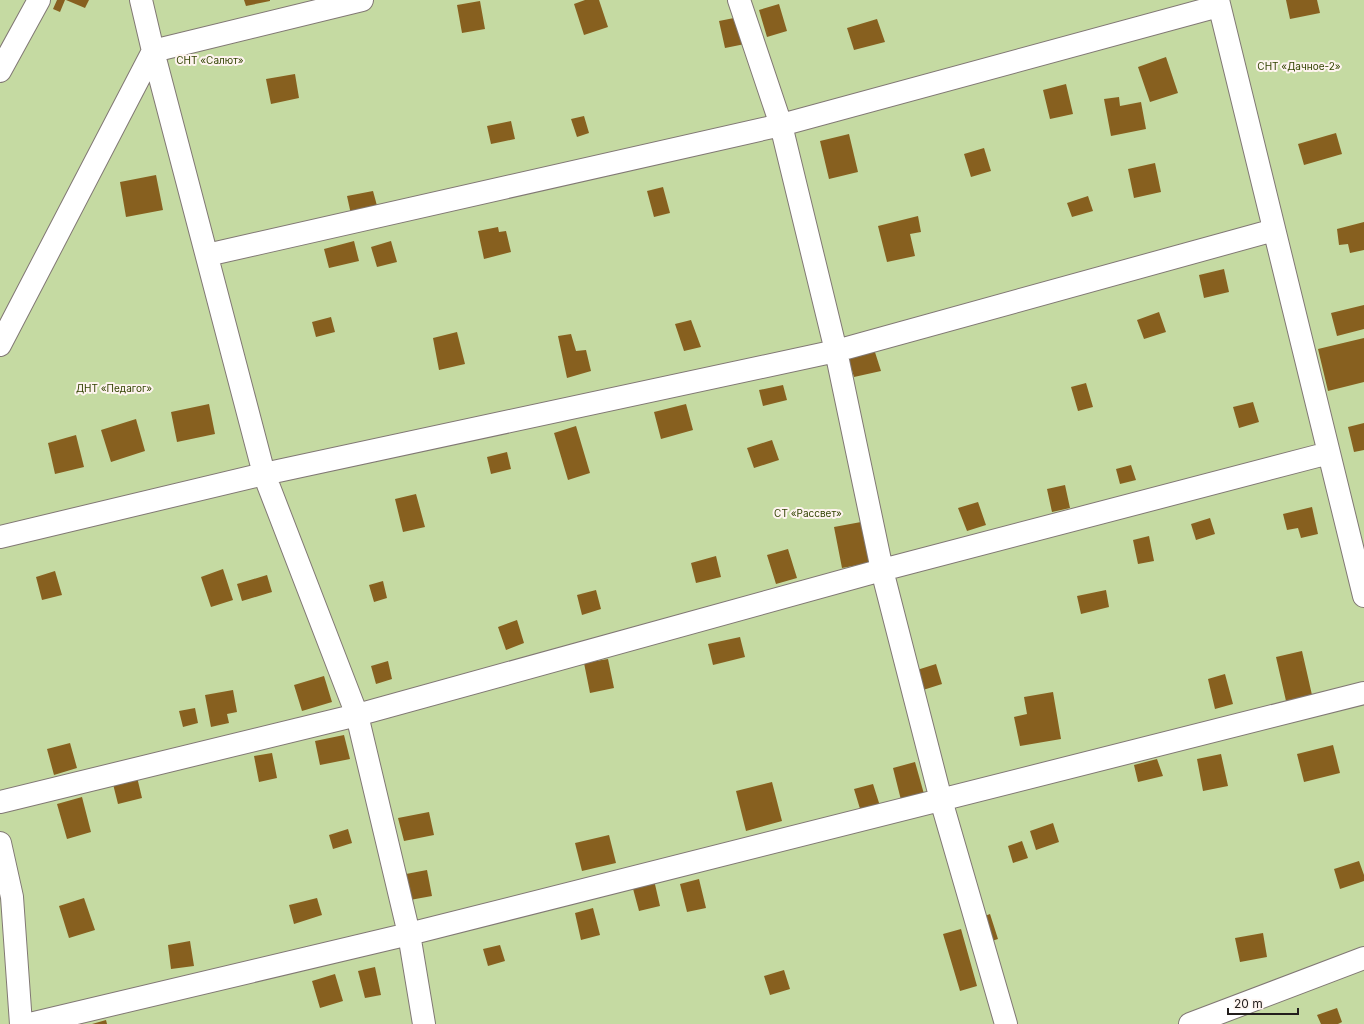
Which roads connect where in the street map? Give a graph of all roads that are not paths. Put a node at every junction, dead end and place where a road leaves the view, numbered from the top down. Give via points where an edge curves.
1 (39, 0) edge
2 (141, 0) edge
3 (362, 0) edge
4 (738, 0) edge
5 (1218, 3) edge
6 (153, 51) junction
7 (0, 71) edge
8 (780, 125) junction
9 (1274, 230) junction
10 (207, 256) junction
11 (8, 311) edge
12 (0, 345) edge
13 (836, 352) junction
14 (1329, 453) junction
15 (264, 474) junction
16 (0, 537) edge
17 (882, 570) junction
18 (1364, 596) edge
19 (1364, 693) edge
20 (357, 715) junction
21 (941, 800) junction
22 (0, 802) edge
23 (0, 843) edge
24 (6, 905) edge
25 (409, 934) junction
26 (1364, 958) edge
27 (21, 1024) edge
28 (30, 1024) edge
29 (424, 1024) edge
30 (1006, 1024) edge
31 (1190, 1024) edge

1 - 7 lane
2 - 6 lane
3 - 6 lane
4 - 8 lane
5 - 8 lane
5 - 9 lane
6 - 10 lane
6 - 11 lane
8 - 10 lane
8 - 13 lane
9 - 13 lane
9 - 14 lane
10 - 15 lane
11 - 12 lane
13 - 15 lane
13 - 17 lane
14 - 17 lane
14 - 18 lane
15 - 16 lane
15 - 20 lane
17 - 20 lane
17 - 21 lane
19 - 21 lane
20 - 22 lane
20 - 25 lane
21 - 25 lane
21 - 30 lane
23 - 24 lane
24 - 27 lane
25 - 28 lane
25 - 29 lane
26 - 31 lane

